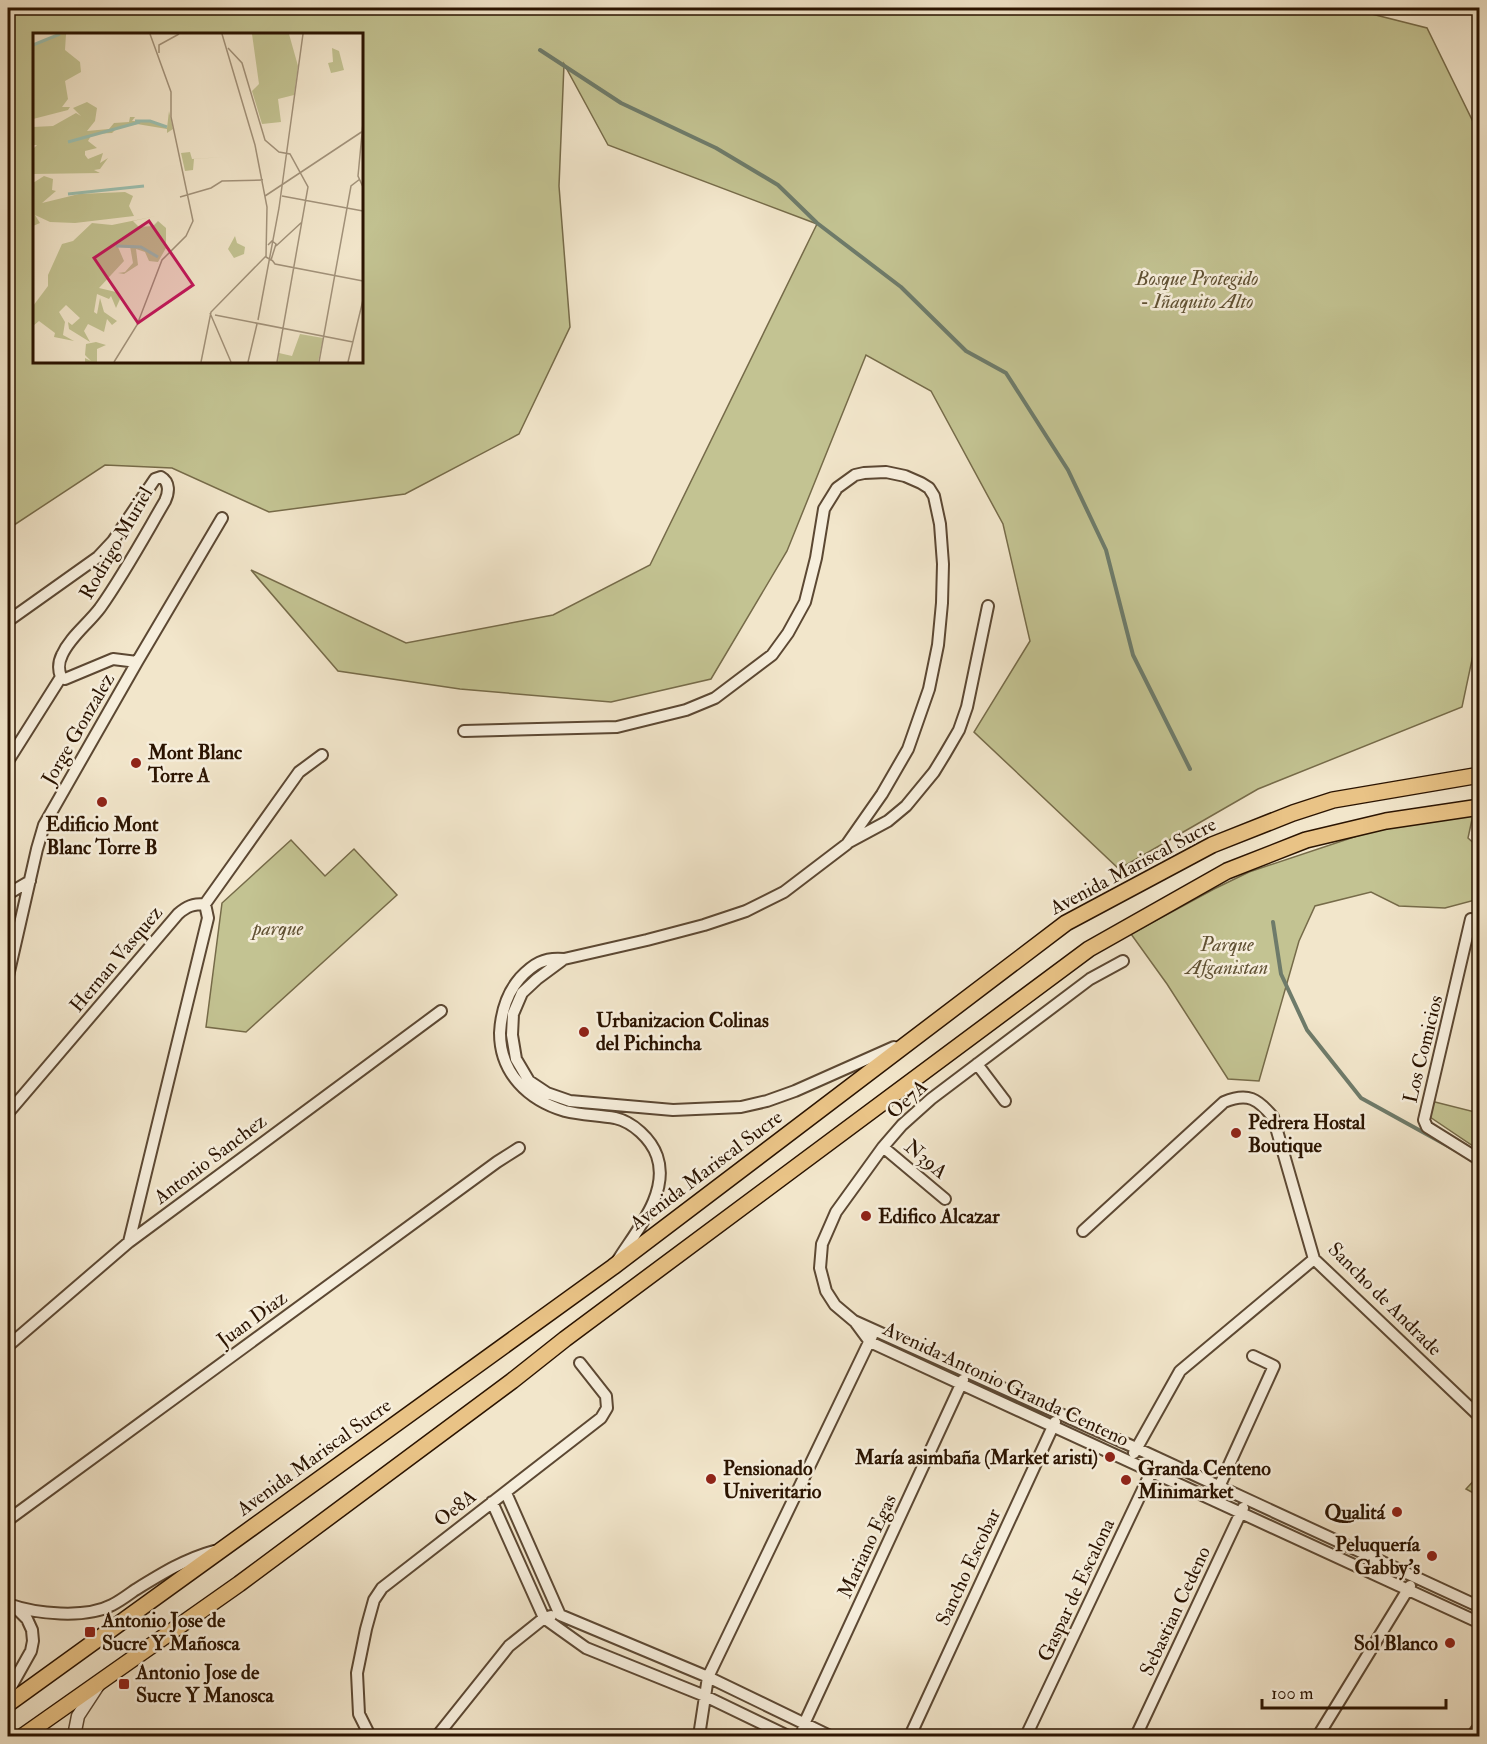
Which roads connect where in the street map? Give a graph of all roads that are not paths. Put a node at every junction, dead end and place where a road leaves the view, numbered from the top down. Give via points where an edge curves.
1 (222, 518) dead end
2 (988, 606) dead end
3 (8, 621) edge
4 (137, 662) junction
5 (61, 677) junction
6 (464, 731) dead end
7 (322, 755) dead end
8 (8, 761) edge
9 (1479, 775) edge
10 (1479, 807) edge
11 (846, 844) junction
12 (30, 881) junction
13 (8, 894) edge
14 (205, 904) junction
15 (1471, 919) dead end
16 (564, 958) junction
17 (1123, 961) dead end
18 (8, 976) edge
19 (441, 1011) dead end
20 (914, 1039) junction
21 (977, 1065) junction
22 (1005, 1101) dead end
23 (8, 1113) edge
24 (883, 1147) junction
25 (519, 1148) dead end
26 (1479, 1160) edge
27 (945, 1198) dead end
28 (1083, 1231) dead end
29 (129, 1242) junction
30 (1314, 1259) junction
31 (613, 1268) junction
32 (854, 1321) junction
33 (875, 1331) junction
34 (870, 1342) junction
35 (8, 1346) edge
36 (1253, 1356) dead end
37 (580, 1363) dead end
38 (967, 1372) junction
39 (962, 1384) junction
40 (1058, 1413) junction
41 (1479, 1417) edge
42 (1053, 1426) junction
43 (1136, 1448) junction
44 (1158, 1458) junction
45 (1130, 1462) junction
46 (1151, 1472) junction
47 (1220, 1487) junction
48 (506, 1493) junction
49 (1247, 1500) junction
50 (492, 1502) junction
51 (1241, 1513) junction
52 (8, 1520) edge
53 (223, 1549) junction
54 (1415, 1578) junction
55 (1407, 1590) junction
56 (11, 1605) edge
57 (1479, 1607) edge
58 (560, 1615) junction
59 (544, 1618) junction
60 (1479, 1623) edge
61 (708, 1677) junction
62 (101, 1681) junction
63 (8, 1692) edge
64 (705, 1696) junction
65 (8, 1704) edge
66 (804, 1724) junction
67 (1479, 1725) edge
68 (23, 1737) edge
69 (74, 1737) edge
70 (370, 1737) edge
71 (437, 1737) edge
72 (699, 1737) edge
73 (788, 1737) edge
74 (802, 1737) edge
75 (830, 1737) edge
76 (910, 1737) edge
77 (1026, 1737) edge
78 (1136, 1737) edge
79 (1318, 1737) edge
80 (1472, 1737) edge

1 - 4 street, Jorge Gonzalez
2 - 11 street via 967,707 945,754 906,806 888,821
3 - 5 street, Rodrigo Muriel via 98,557 155,479 165,479 169,492 165,501 116,585 62,653 58,670
4 - 5 street via 113,659 71,678
4 - 12 street, Jorge Gonzalez via 49,815
5 - 8 street
6 - 11 street via 617,727 686,710 715,698 772,655 788,633 805,602 824,509 837,488 864,473 905,476 929,488 940,524 943,573 938,645 930,689 908,749
7 - 14 street via 299,772
9 - 20 main road, Avenida Mariscal Sucre via 1333,800 1212,845 1066,923
10 - 62 main road via 1386,821 1306,840 1227,871 1089,949 239,1584
11 - 16 street via 784,892 746,911 693,928
12 - 13 street
12 - 18 street, Jorge Gonzalez
14 - 23 street, Hernan Vasquez via 194,904 178,914
14 - 29 street via 208,918
15 - 26 street, Los Comicios via 1424,1120 1427,1127
16 - 20 street via 522,993 513,1014 512,1035 516,1059 529,1081 547,1094 570,1101 673,1110 741,1107 795,1091
16 - 31 street via 551,958 530,968 515,984 504,1006 500,1043 507,1069 521,1087 543,1102 566,1111 617,1119 650,1140 660,1172 657,1191
17 - 21 street, Oe7A via 1089,979
19 - 29 street, Antonio Sanchez
20 - 31 main road, Avenida Mariscal Sucre
21 - 22 street
21 - 24 street, Oe7A via 931,1099
24 - 27 street, N39A
24 - 32 street, Oe7A via 836,1212 822,1244 820,1268 826,1291
25 - 52 street, Juan Diaz
28 - 30 street, Sancho de Andrade via 1224,1102 1247,1097 1273,1117
29 - 35 street, Antonio Sanchez
30 - 41 street, Sancho de Andrade
30 - 43 street via 1180,1371
31 - 53 main road, Avenida Mariscal Sucre
32 - 33 street, Avenida Antonio Granda Centeno
32 - 34 street, Avenida Antonio Granda Centeno
33 - 34 street
33 - 38 street, Avenida Antonio Granda Centeno
34 - 39 street, Avenida Antonio Granda Centeno
34 - 61 street
36 - 47 street via 1274,1366
37 - 48 street, Oe8A via 606,1396 607,1408 601,1418
38 - 39 street, Mariano Egas
38 - 40 street, Avenida Antonio Granda Centeno
39 - 42 street, Avenida Antonio Granda Centeno
39 - 66 street, Mariano Egas
40 - 42 street, Sancho Escobar
40 - 43 street, Avenida Antonio Granda Centeno
42 - 45 street, Avenida Antonio Granda Centeno
42 - 76 street, Sancho Escobar
43 - 44 street, Avenida Antonio Granda Centeno
43 - 45 street
44 - 46 street, Gaspar de Escalona
44 - 47 street, Avenida Antonio Granda Centeno
45 - 46 street, Avenida Antonio Granda Centeno
46 - 51 street, Avenida Antonio Granda Centeno
46 - 77 street, Gaspar de Escalona
47 - 49 street, Avenida Antonio Granda Centeno
48 - 50 street, Oe8A
48 - 58 street
49 - 51 street, Sebastian Cedeno
49 - 54 street, Avenida Antonio Granda Centeno
50 - 59 street
50 - 70 street, Oe8A via 382,1588 374,1600 357,1673 359,1714
51 - 55 street, Avenida Antonio Granda Centeno
51 - 78 street, Sebastian Cedeno
53 - 56 street via 194,1557 111,1606 90,1612 64,1614
53 - 65 main road, Avenida Mariscal Sucre
54 - 55 street
54 - 57 street, Avenida Antonio Granda Centeno
55 - 60 street, Avenida Antonio Granda Centeno
55 - 79 street
56 - 63 street via 27,1619 33,1641
58 - 59 street
58 - 61 street
59 - 64 street via 586,1648
59 - 71 street via 509,1646
61 - 64 street
61 - 66 street
62 - 68 main road
62 - 69 street via 78,1716
64 - 72 street
64 - 73 street
66 - 74 street, Mariano Egas
66 - 75 street
67 - 80 street

